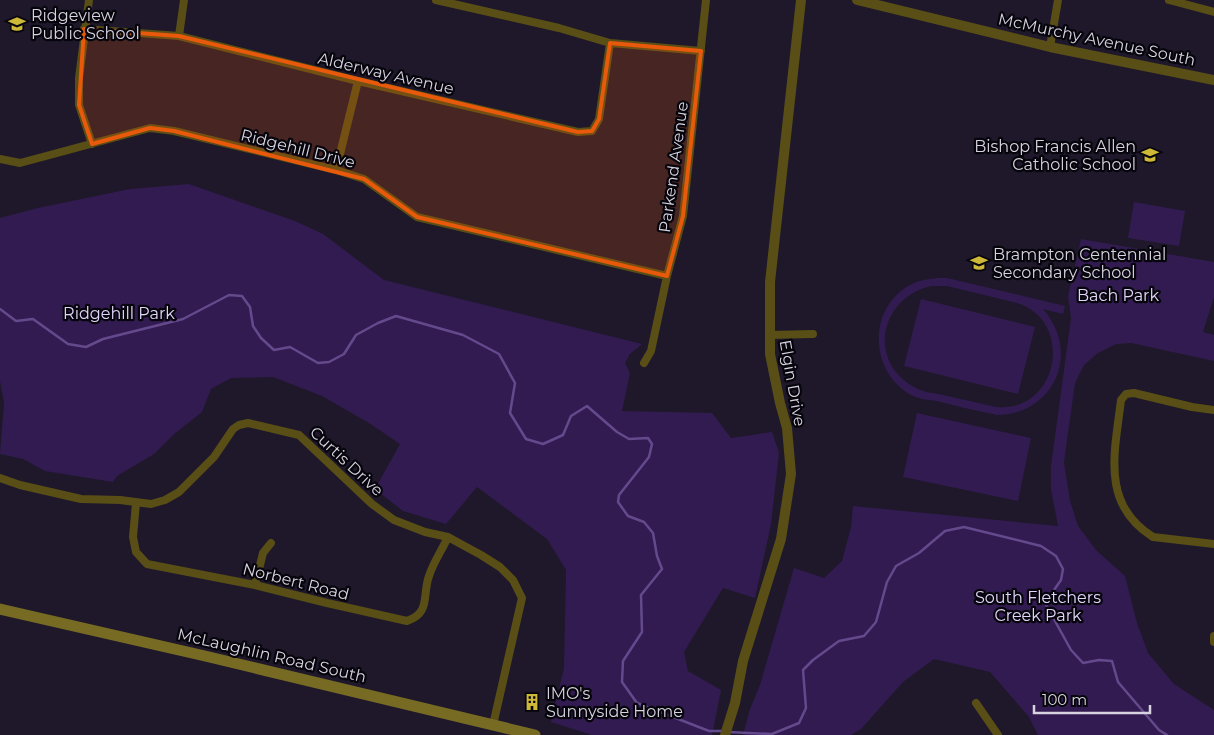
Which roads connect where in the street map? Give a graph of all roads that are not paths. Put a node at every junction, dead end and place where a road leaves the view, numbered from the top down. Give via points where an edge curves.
1 (89, 0) edge
2 (184, 0) edge
3 (436, 0) edge
4 (706, 0) edge
5 (801, 0) edge
6 (857, 0) edge
7 (1058, 0) edge
8 (1168, 0) edge
9 (1214, 12) edge
10 (84, 30) junction
11 (179, 36) junction
12 (610, 43) junction
13 (1050, 47) junction
14 (701, 51) junction
15 (1214, 80) edge
16 (358, 81) junction
17 (92, 144) junction
18 (0, 159) edge
19 (336, 170) junction
20 (667, 276) junction
21 (813, 334) dead end
22 (769, 335) junction
23 (644, 363) dead end
24 (1214, 410) edge
25 (0, 478) edge
26 (136, 503) junction
27 (448, 537) junction
28 (271, 543) dead end
29 (1214, 544) edge
30 (255, 584) junction
31 (0, 609) edge
32 (1214, 636) edge
33 (1214, 642) edge
34 (976, 703) dead end
35 (493, 725) junction
36 (536, 735) edge
37 (725, 735) edge
38 (998, 735) edge
39 (1004, 735) edge

1 - 10 street
2 - 11 street
3 - 12 street
4 - 14 street, Parkend Avenue
5 - 22 street, Elgin Drive via 770,282
6 - 13 street, McMurchy Avenue South
7 - 13 street
8 - 9 street
10 - 11 street, Alderway Avenue
10 - 17 street via 79,105
11 - 16 street, Alderway Avenue
12 - 14 street
12 - 16 street, Alderway Avenue via 599,119 592,130 578,132
13 - 15 street, McMurchy Avenue South
14 - 20 street, Parkend Avenue via 683,216
16 - 19 street
17 - 18 street, Ridgehill Drive via 20,163
17 - 19 street, Ridgehill Drive via 150,128
19 - 20 street, Ridgehill Drive via 364,179 417,217
20 - 23 street, Parkend Avenue via 651,351
21 - 22 street
22 - 37 street, Elgin Drive via 770,354 787,428 791,474 781,539 743,661
24 - 29 street via 1126,394 1121,400 1113,470 1123,505 1144,532 1152,537
25 - 26 street, Curtis Drive via 81,499
26 - 27 street, Curtis Drive via 151,504 179,492 214,457 233,429 248,423 300,435 372,504 394,520
26 - 30 street, Norbert Road via 133,537 136,552 147,564
27 - 30 street, Norbert Road via 428,576 424,609 416,618 407,621
27 - 35 street, Curtis Drive via 500,567 513,580 522,598
28 - 30 street via 263,553
31 - 35 main road, McLaughlin Road South
32 - 33 street
34 - 38 street
35 - 36 main road, McLaughlin Road South
38 - 39 street

